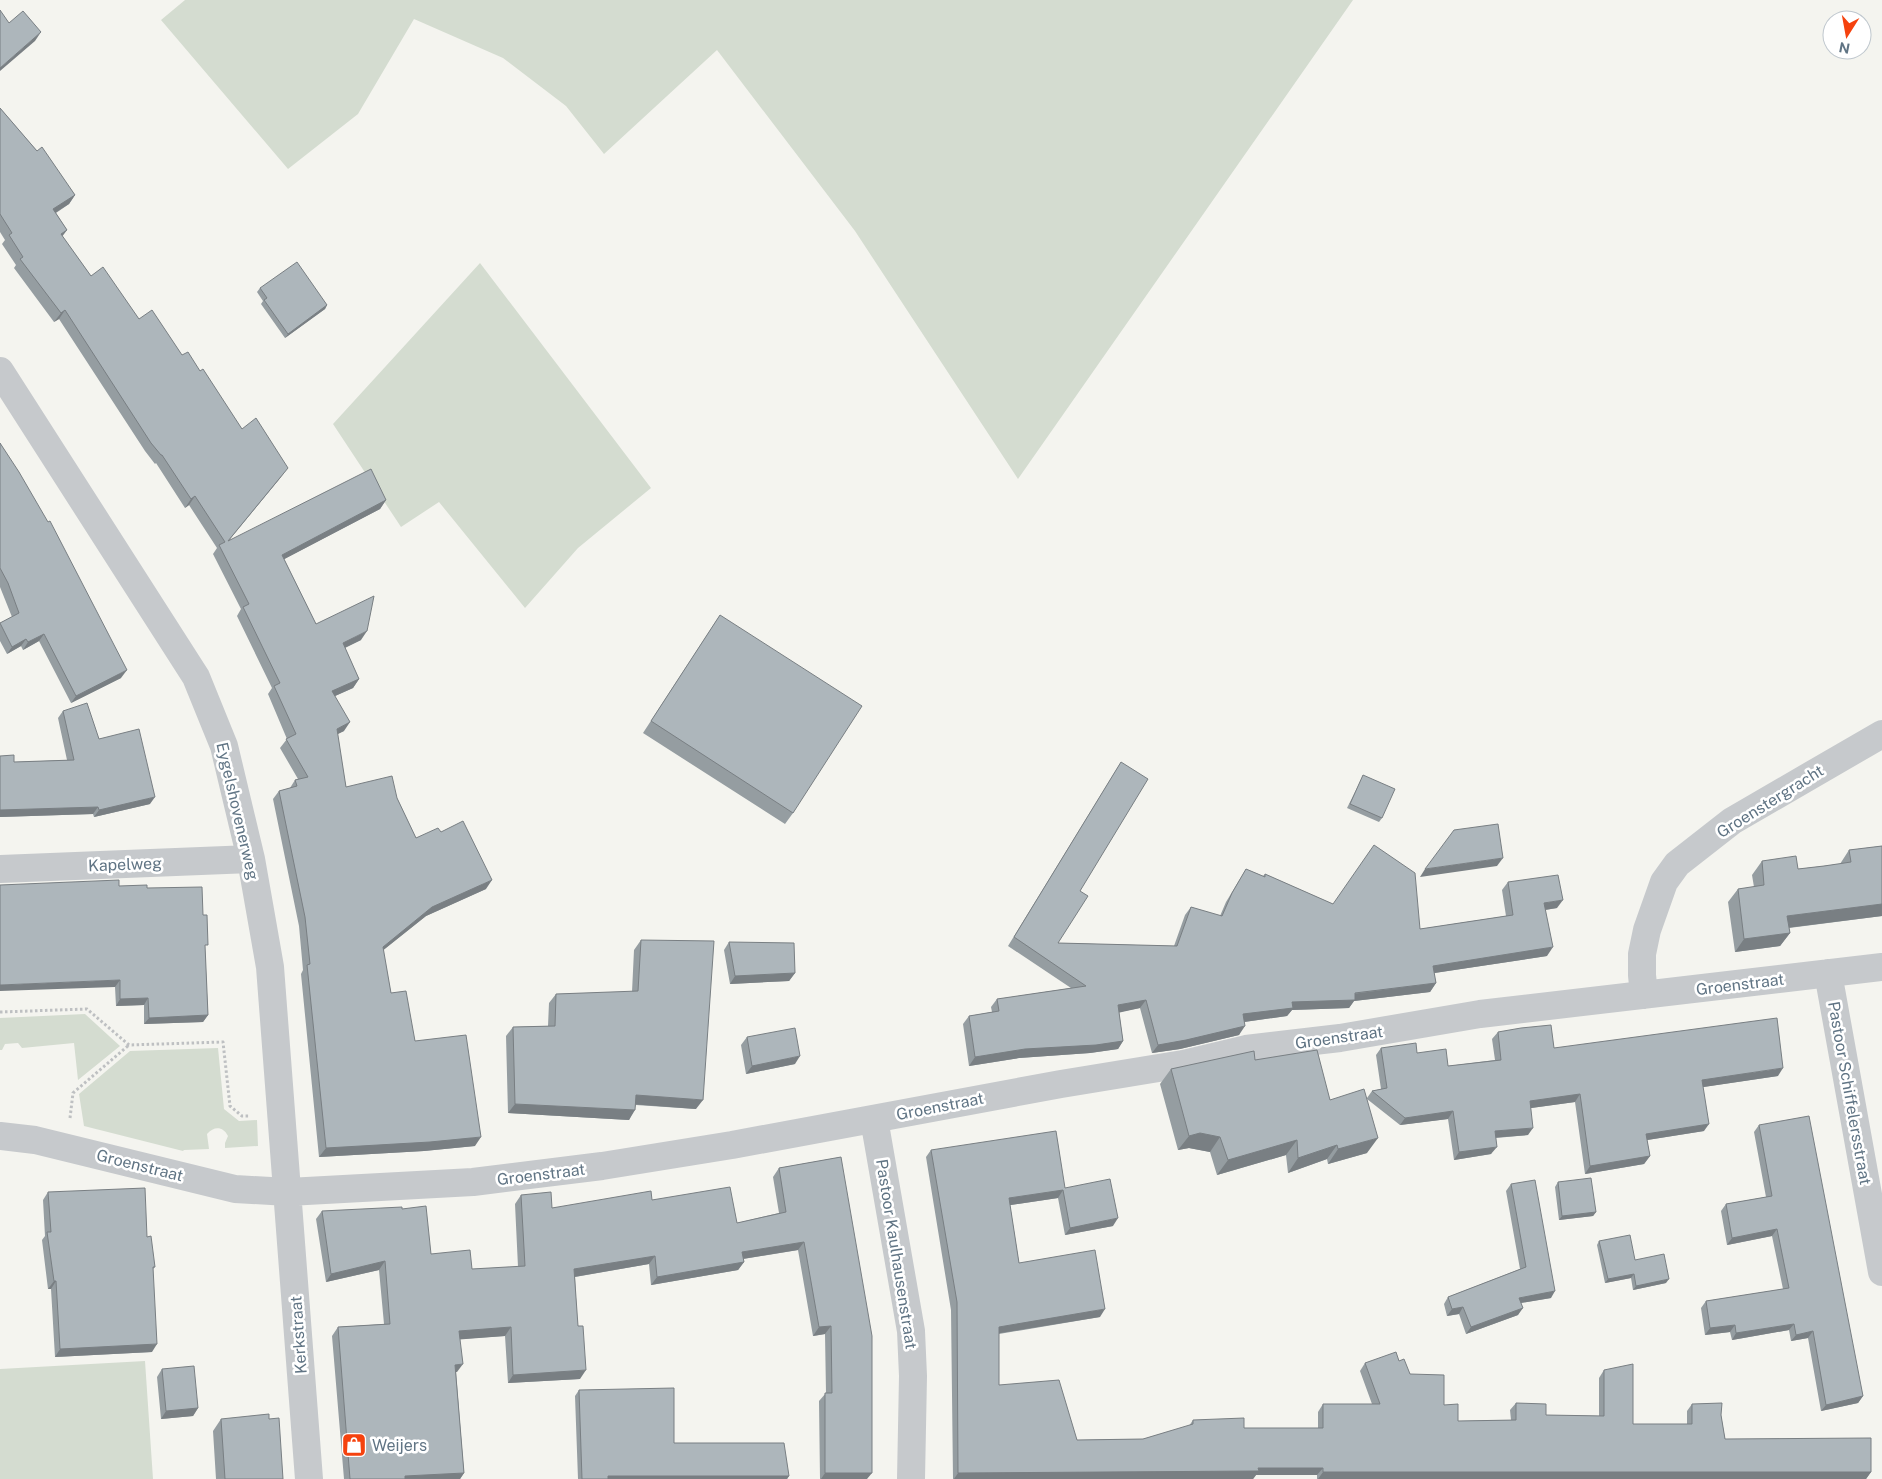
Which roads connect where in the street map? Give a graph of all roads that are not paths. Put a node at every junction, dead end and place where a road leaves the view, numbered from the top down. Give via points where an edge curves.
1 (0, 371) edge
2 (1882, 734) edge
3 (251, 859) junction
4 (0, 869) edge
5 (1882, 967) edge
6 (1828, 973) junction
7 (1644, 995) junction
8 (874, 1119) junction
9 (0, 1136) edge
10 (288, 1192) junction
11 (1882, 1272) edge
12 (309, 1479) edge
13 (911, 1479) edge

1 - 3 street, Eygelshovenerweg via 196,677 224,746
2 - 7 street, Groenstergracht via 1732,821 1677,864 1664,882 1647,930 1642,954
3 - 4 street, Kapelweg
3 - 10 street, Eygelshovenerweg via 270,967
5 - 6 street, Groenstraat
6 - 7 street, Groenstraat
6 - 11 street, Pastoor Schiffelersstraat
7 - 8 street, Groenstraat via 1480,1014 1340,1038 1246,1049 1183,1064
8 - 10 street, Groenstraat via 602,1166 492,1180
8 - 13 street, Pastoor Kaulhausenstraat via 911,1331
9 - 10 street, Groenstraat via 35,1140 235,1189
10 - 12 street, Kerkstraat

